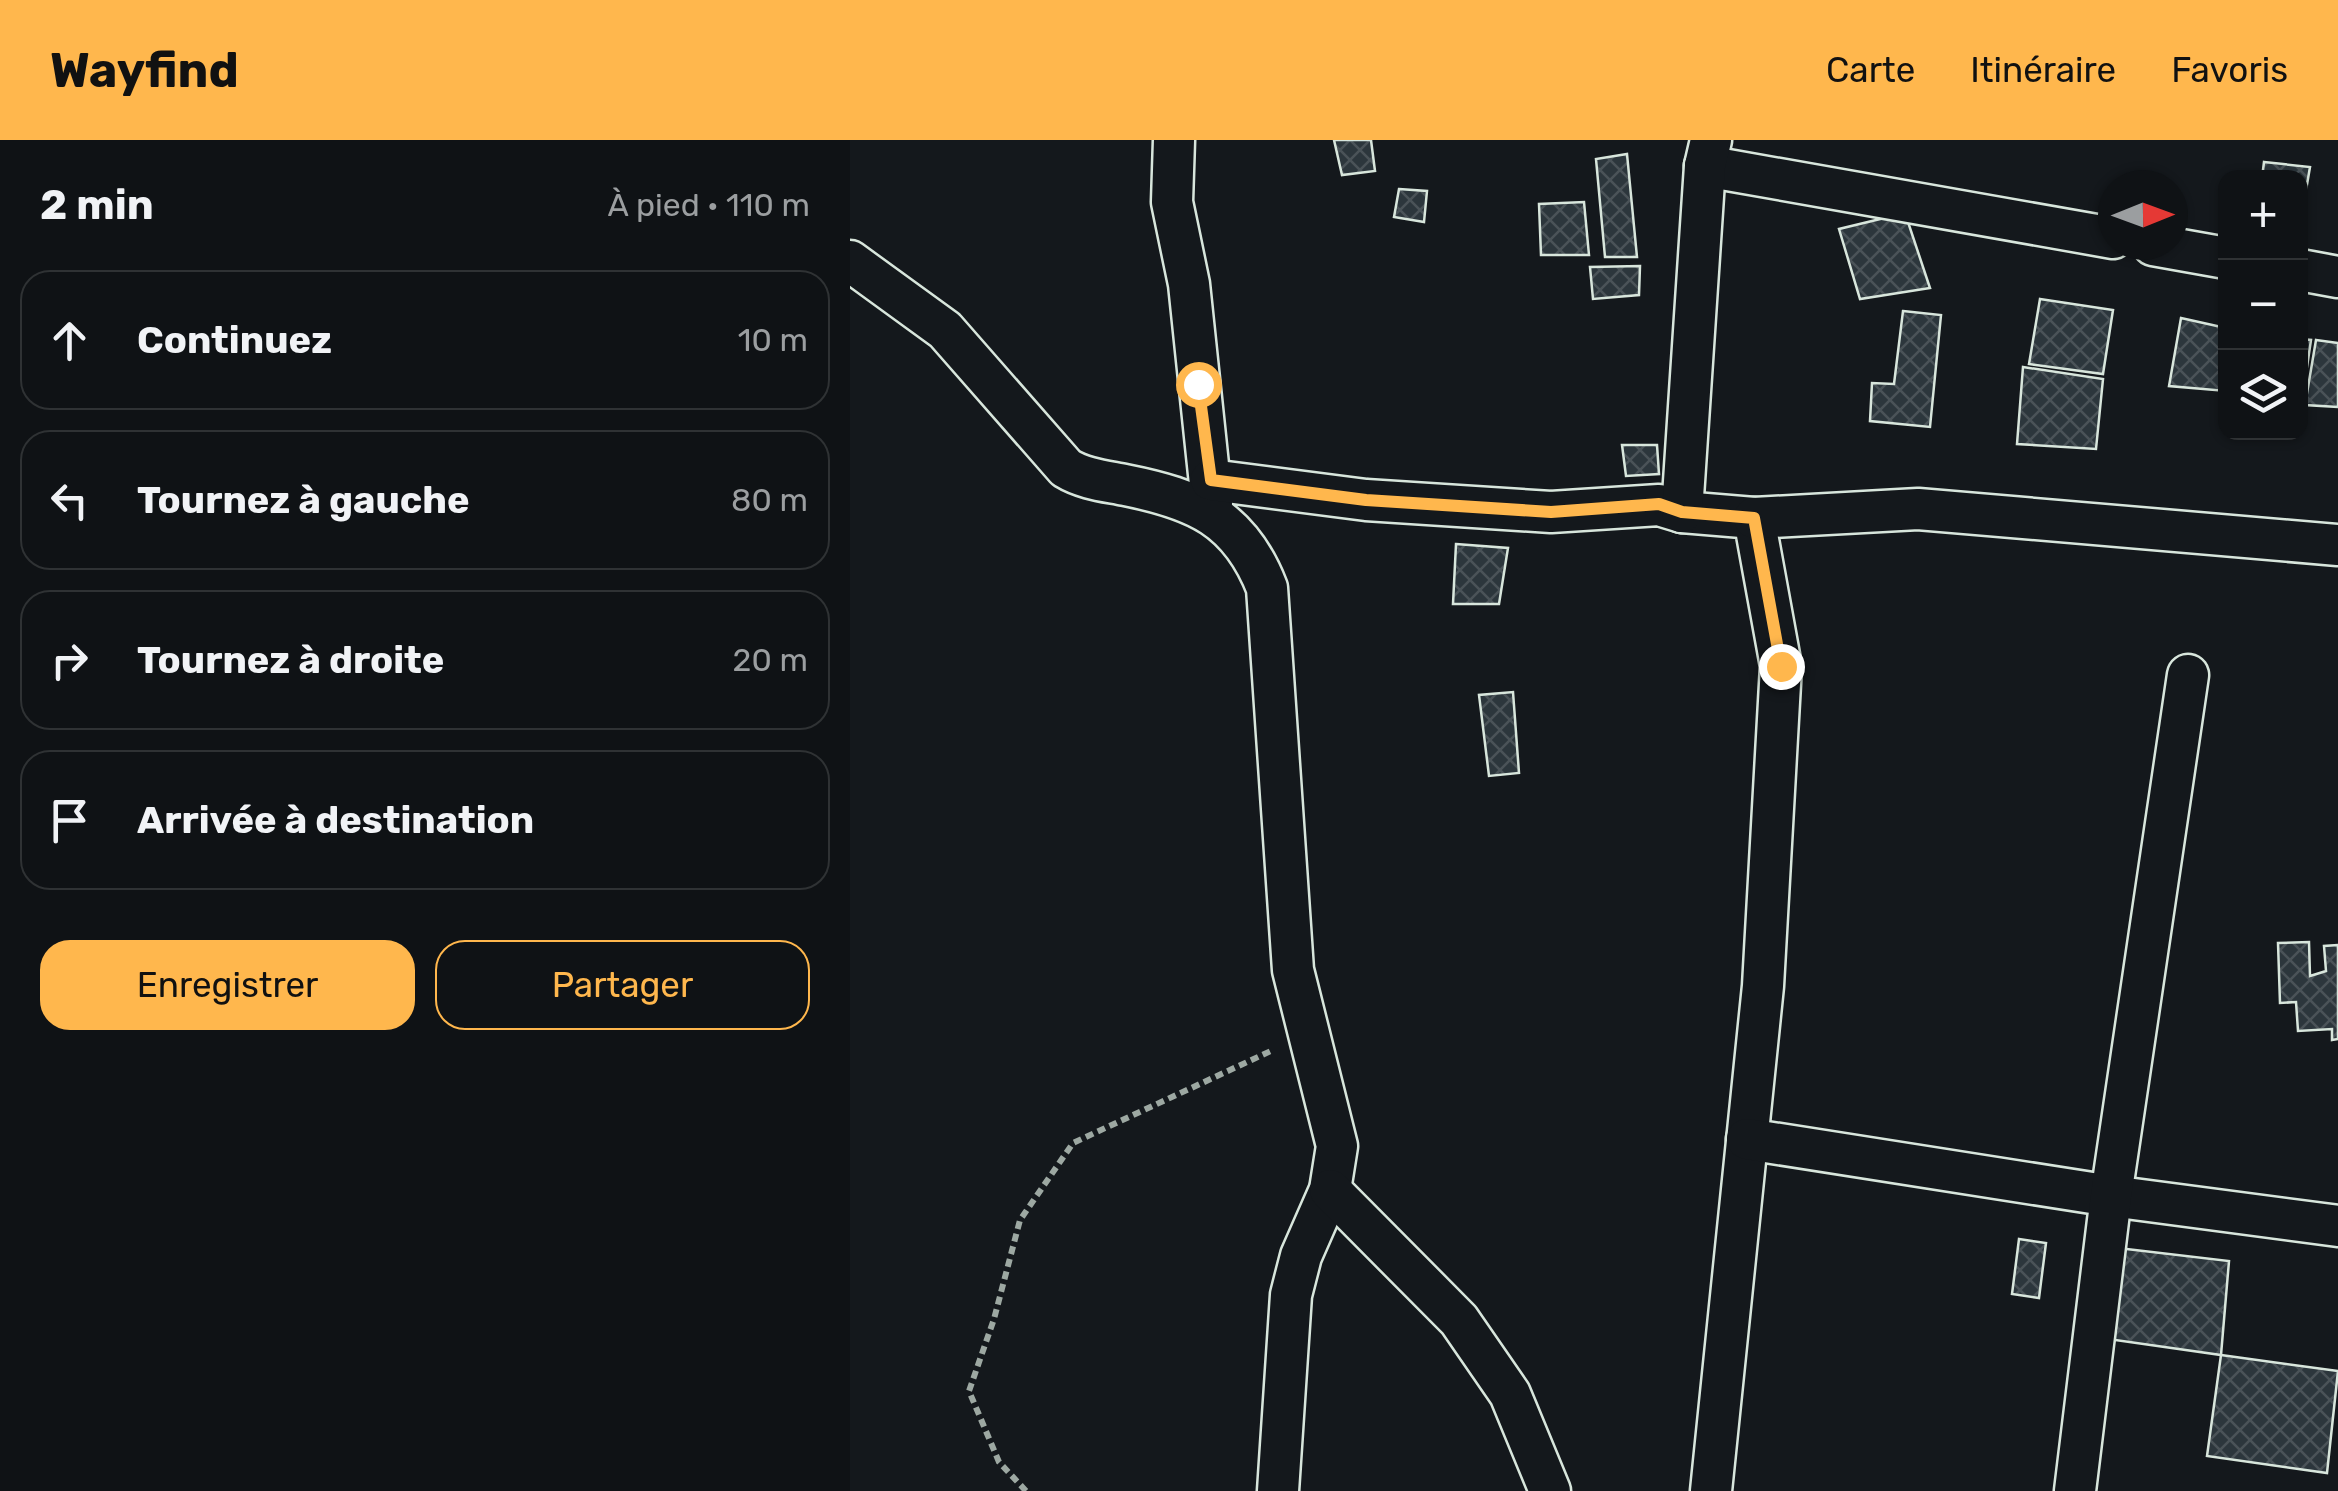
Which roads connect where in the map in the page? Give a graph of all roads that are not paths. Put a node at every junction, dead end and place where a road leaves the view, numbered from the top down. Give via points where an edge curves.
1 (1174, 140) edge
2 (1708, 153) edge
3 (2098, 235) edge
4 (2188, 251) edge
5 (2218, 257) edge
6 (850, 261) edge
7 (2308, 271) edge
8 (2338, 277) edge
9 (1212, 496) junction
10 (1682, 512) junction
11 (1754, 518) junction
12 (2338, 545) edge
13 (2188, 676) dead end
14 (1747, 1138) junction
15 (1330, 1190) junction
16 (2110, 1196) junction
17 (2338, 1226) edge
18 (1278, 1491) edge
19 (1550, 1491) edge
20 (1711, 1491) edge
21 (2075, 1491) edge

1 - 9 street via 1172,202 1189,284
2 - 3 street
2 - 10 street
4 - 5 street
6 - 9 street via 945,330 1066,468 1156,491
7 - 8 street
9 - 10 street via 1551,512 1659,504
9 - 15 street via 1254,554 1267,588 1294,970 1336,1146
10 - 11 street
11 - 12 street via 1918,509
11 - 14 street via 1781,666 1763,986
13 - 16 street
14 - 16 street
14 - 20 street
15 - 18 street via 1292,1295
15 - 19 street via 1459,1320 1510,1394
16 - 17 street
16 - 21 street

